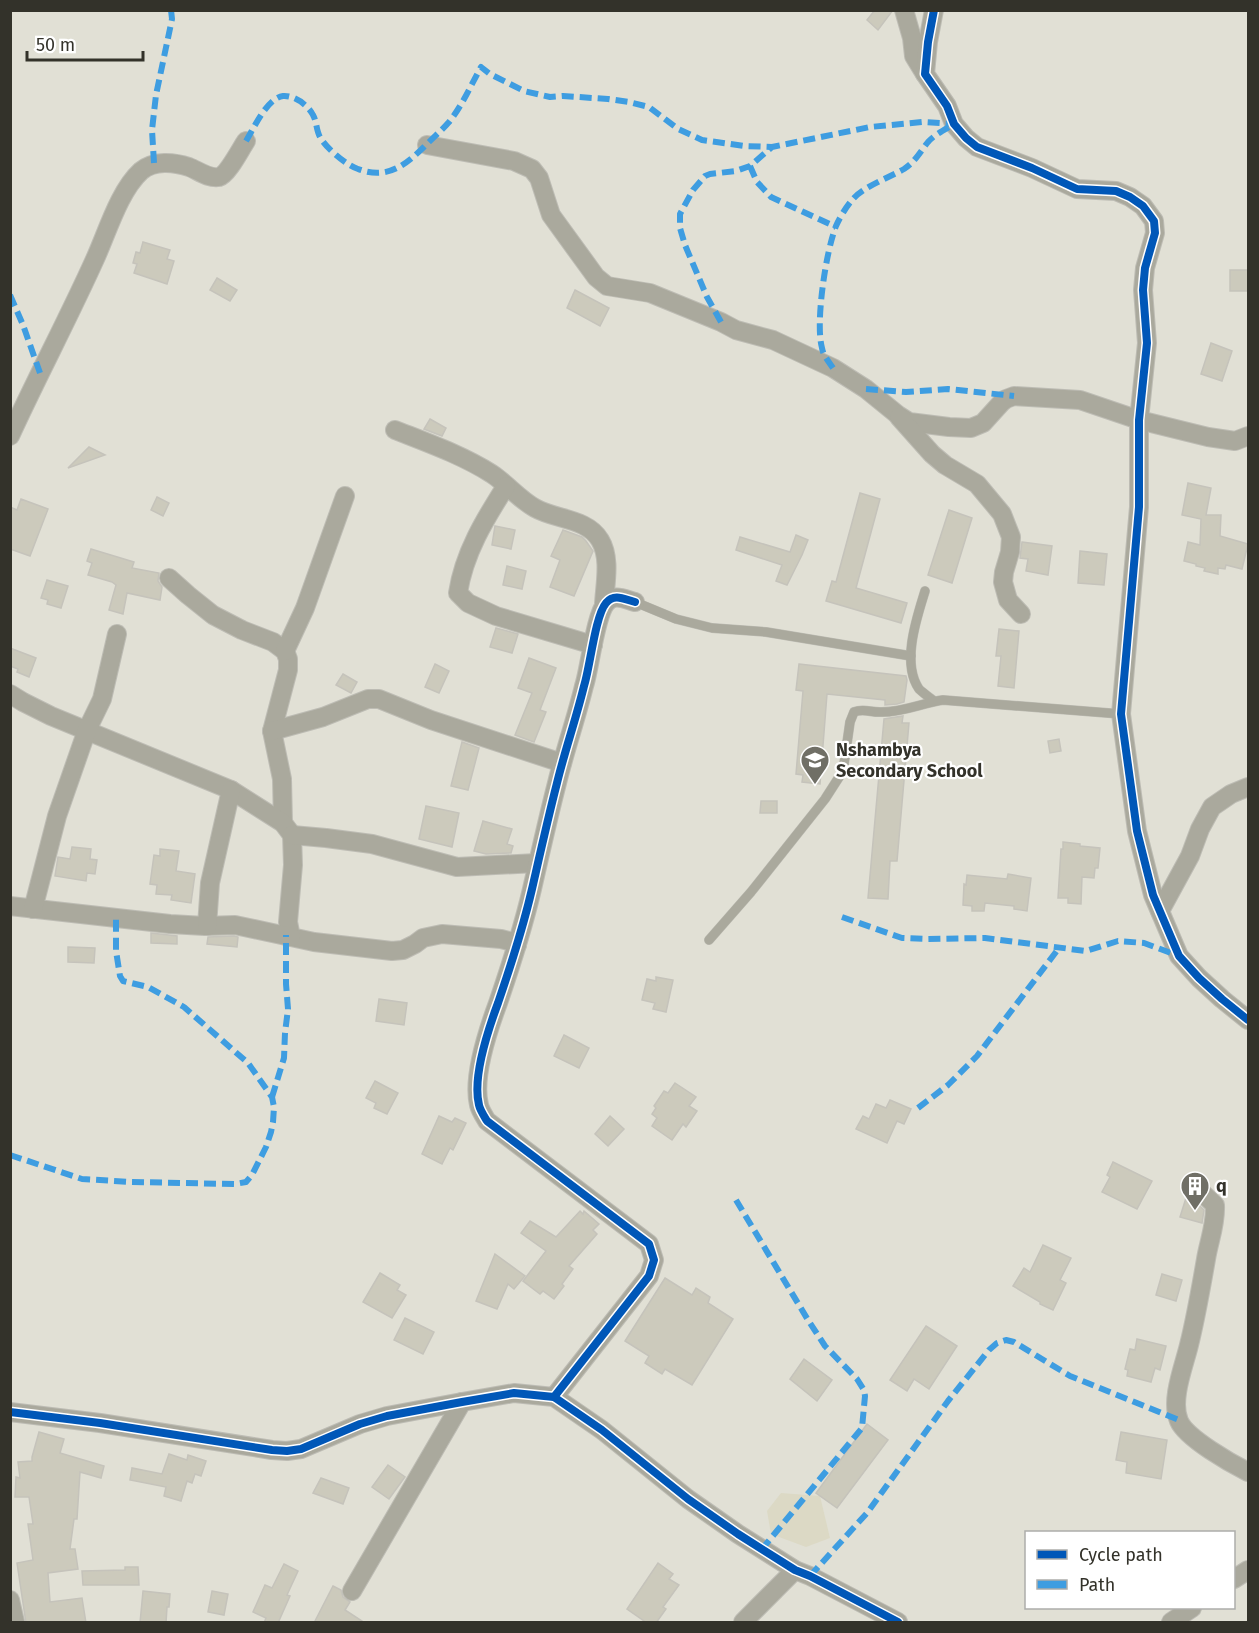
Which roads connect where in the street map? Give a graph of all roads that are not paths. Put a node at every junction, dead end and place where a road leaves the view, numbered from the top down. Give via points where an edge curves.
1 (904, 10) edge
2 (934, 10) edge
3 (925, 74) junction
4 (246, 141) dead end
5 (427, 144) dead end
6 (898, 415) junction
7 (1139, 420) junction
8 (395, 430) dead end
9 (10, 436) edge
10 (1248, 436) edge
11 (506, 486) junction
12 (345, 496) dead end
13 (169, 578) dead end
14 (925, 591) dead end
15 (635, 602) joint
16 (604, 604) junction
17 (1021, 614) dead end
18 (117, 634) dead end
19 (593, 645) junction
20 (285, 651) junction
21 (911, 656) junction
22 (10, 694) edge
23 (934, 701) junction
24 (1121, 714) junction
25 (87, 730) junction
26 (272, 731) junction
27 (562, 763) junction
28 (1248, 787) edge
29 (231, 790) junction
30 (287, 829) junction
31 (537, 863) junction
32 (10, 906) edge
33 (33, 909) junction
34 (1160, 911) junction
35 (207, 926) junction
36 (291, 937) junction
37 (709, 940) dead end
38 (517, 945) junction
39 (1248, 1020) edge
40 (1200, 1191) dead end
41 (554, 1397) junction
42 (462, 1402) junction
43 (10, 1412) edge
44 (1248, 1472) edge
45 (795, 1570) junction
46 (1248, 1570) edge
47 (1235, 1578) edge
48 (352, 1592) dead end
49 (10, 1600) edge
50 (1191, 1609) edge
51 (15, 1623) edge
52 (743, 1623) edge
53 (898, 1623) edge
54 (1172, 1623) edge

1 - 3 street via 914,56
2 - 3 street
3 - 7 street via 954,124 977,147 1077,189 1116,191 1143,206 1154,221 1155,233 1144,267 1147,343
4 - 9 street via 219,177 187,166 154,163 129,186
5 - 6 street via 514,161 532,169 539,178 551,215 596,277 607,286 650,293 736,330 773,340 833,368
6 - 7 street via 909,422 971,428 983,423 1002,402 1014,396 1080,400
6 - 17 street via 932,454 978,484 1002,514 1011,537 1003,582 1008,600
7 - 10 street via 1235,441
7 - 24 street via 1139,507
8 - 11 street via 470,461
11 - 16 street via 534,508 585,525 595,534 606,555
11 - 19 street via 468,554 458,593 468,603 496,616
12 - 20 street via 305,608
13 - 20 street via 213,615
14 - 21 lane via 916,618
15 - 16 street via 618,596
15 - 21 lane via 712,628 766,632
16 - 19 street
18 - 25 street via 102,699
19 - 27 street
20 - 26 street via 288,670
21 - 23 lane via 916,682
22 - 25 street
23 - 24 lane
23 - 37 lane via 909,710 854,712 843,771 825,799
24 - 34 street via 1137,831
25 - 29 street
25 - 33 street via 57,816
26 - 27 street via 368,699 379,699
26 - 30 street
27 - 31 street
28 - 34 street via 1212,807
29 - 30 street
29 - 35 street via 210,883
30 - 31 street via 372,844 457,867
30 - 36 street via 293,865 288,922
31 - 38 street
32 - 33 street
33 - 35 street
34 - 39 street via 1179,956
35 - 36 street via 235,925
36 - 38 street via 392,951 442,934 501,939
38 - 41 street via 491,1021 479,1073 479,1107 487,1121 649,1244 654,1260 649,1276
40 - 44 street via 1215,1205 1215,1215 1176,1413 1180,1424 1194,1438
41 - 42 street via 514,1393
41 - 45 street via 688,1499
42 - 43 street via 387,1416 287,1451
42 - 48 street
45 - 52 street
45 - 53 street
46 - 47 street
49 - 51 street
50 - 54 street

